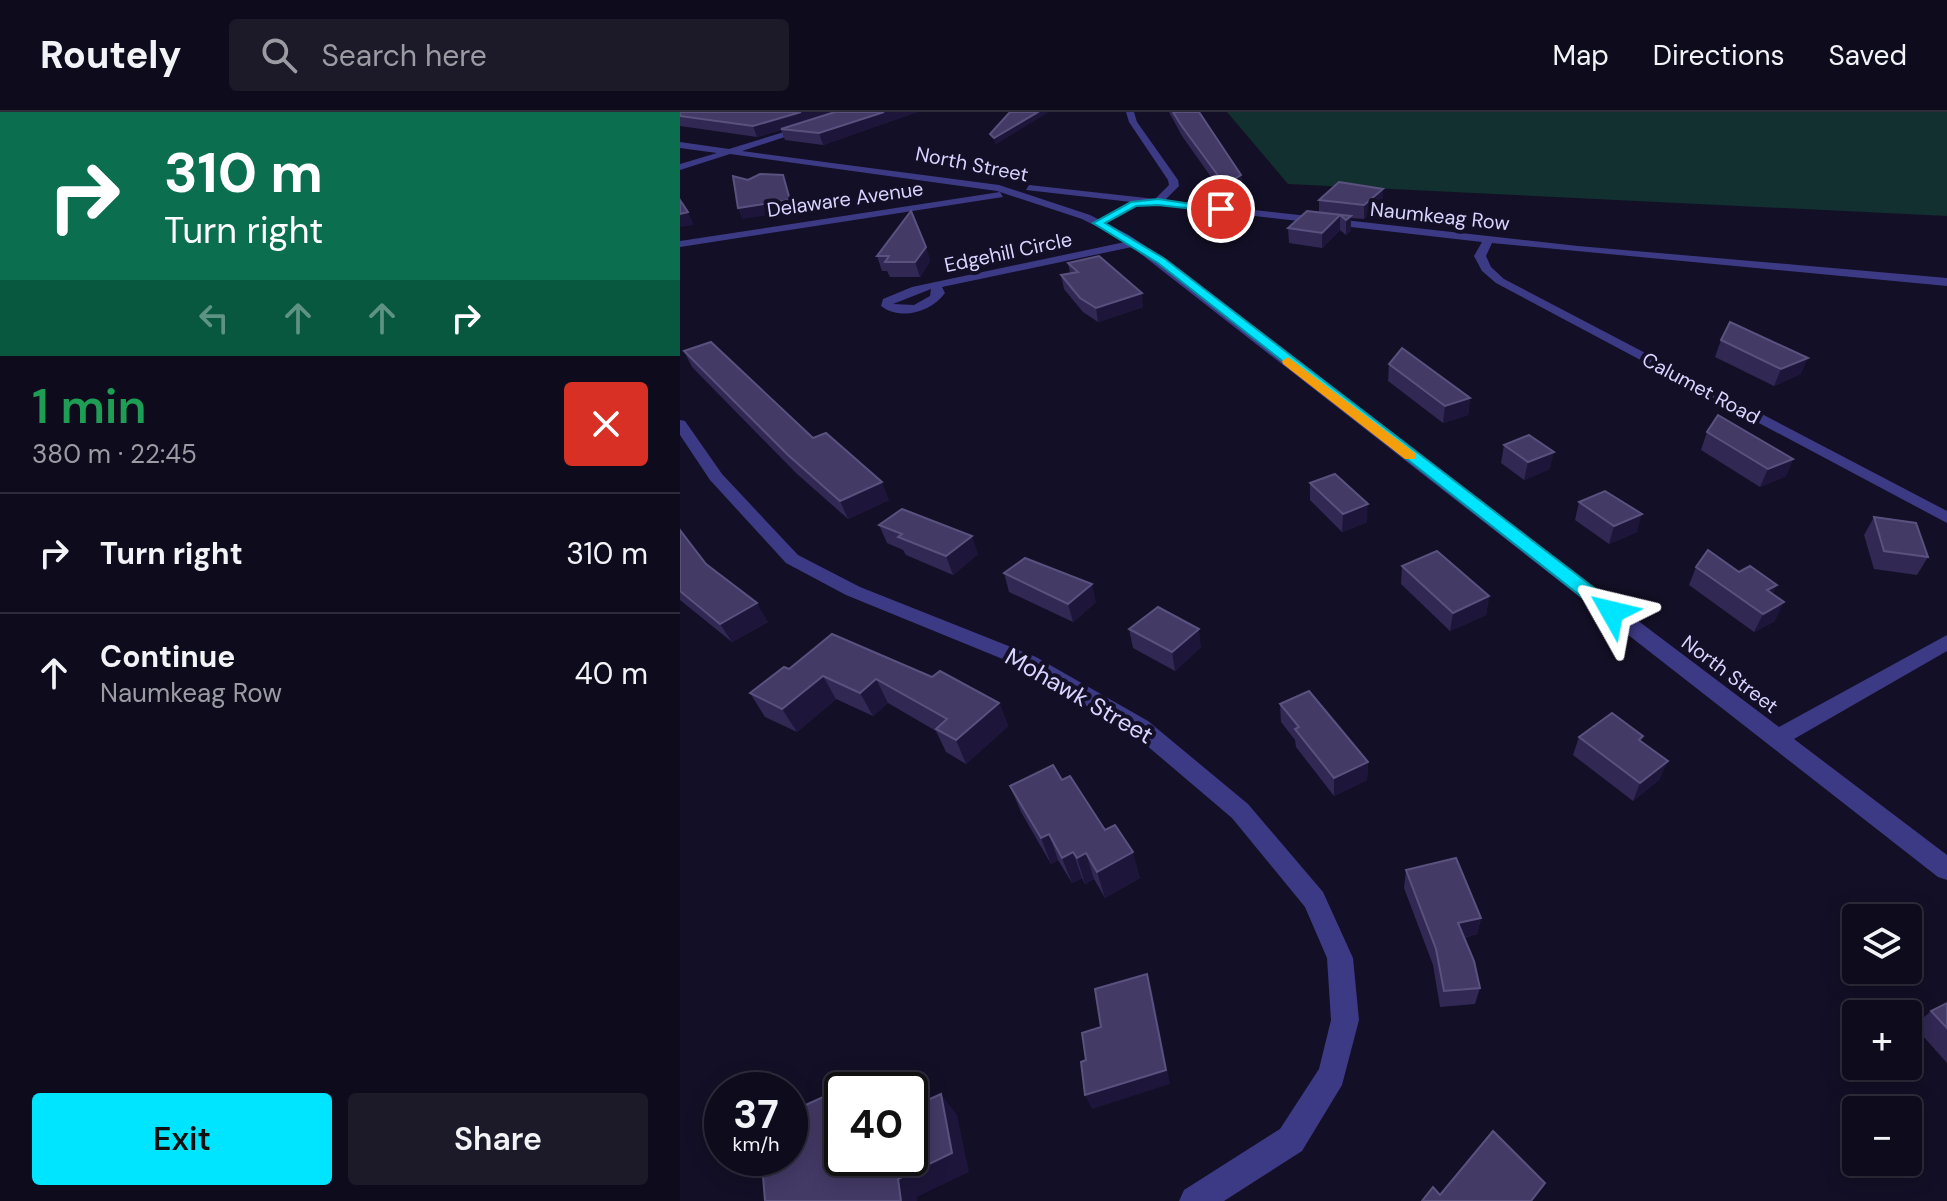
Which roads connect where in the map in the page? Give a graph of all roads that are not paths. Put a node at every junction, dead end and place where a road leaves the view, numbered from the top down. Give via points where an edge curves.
1 (857, 112) edge
2 (1130, 112) edge
3 (680, 145) edge
4 (731, 153) junction
5 (680, 167) edge
6 (930, 177) junction
7 (1015, 193) junction
8 (1158, 202) junction
9 (1106, 217) junction
10 (1488, 240) junction
11 (1134, 243) junction
12 (680, 244) edge
13 (1947, 282) edge
14 (935, 285) dead end
15 (681, 426) edge
16 (1947, 518) edge
17 (1947, 642) edge
18 (1778, 738) junction
19 (1947, 869) edge
20 (1195, 1201) edge

1 - 4 street
2 - 8 street via 1173,180 1174,186
3 - 4 street, North Street
4 - 5 street
4 - 6 street, North Street
6 - 7 street, North Street
6 - 8 street, Naumkeag Row
7 - 9 street, North Street
7 - 12 street, Delaware Avenue
8 - 9 street via 1134,204
8 - 10 street, Naumkeag Row
9 - 11 street, North Street
10 - 13 street, Naumkeag Row
10 - 16 street, Calumet Road via 1480,256 1500,281
11 - 14 street, Edgehill Circle
11 - 18 street, North Street
15 - 20 street, Mohawk Street via 716,477 792,559 853,591 1029,662 1140,727 1240,811 1314,900 1340,958 1345,1020 1332,1075 1291,1140
17 - 18 street
18 - 19 street, North Street

